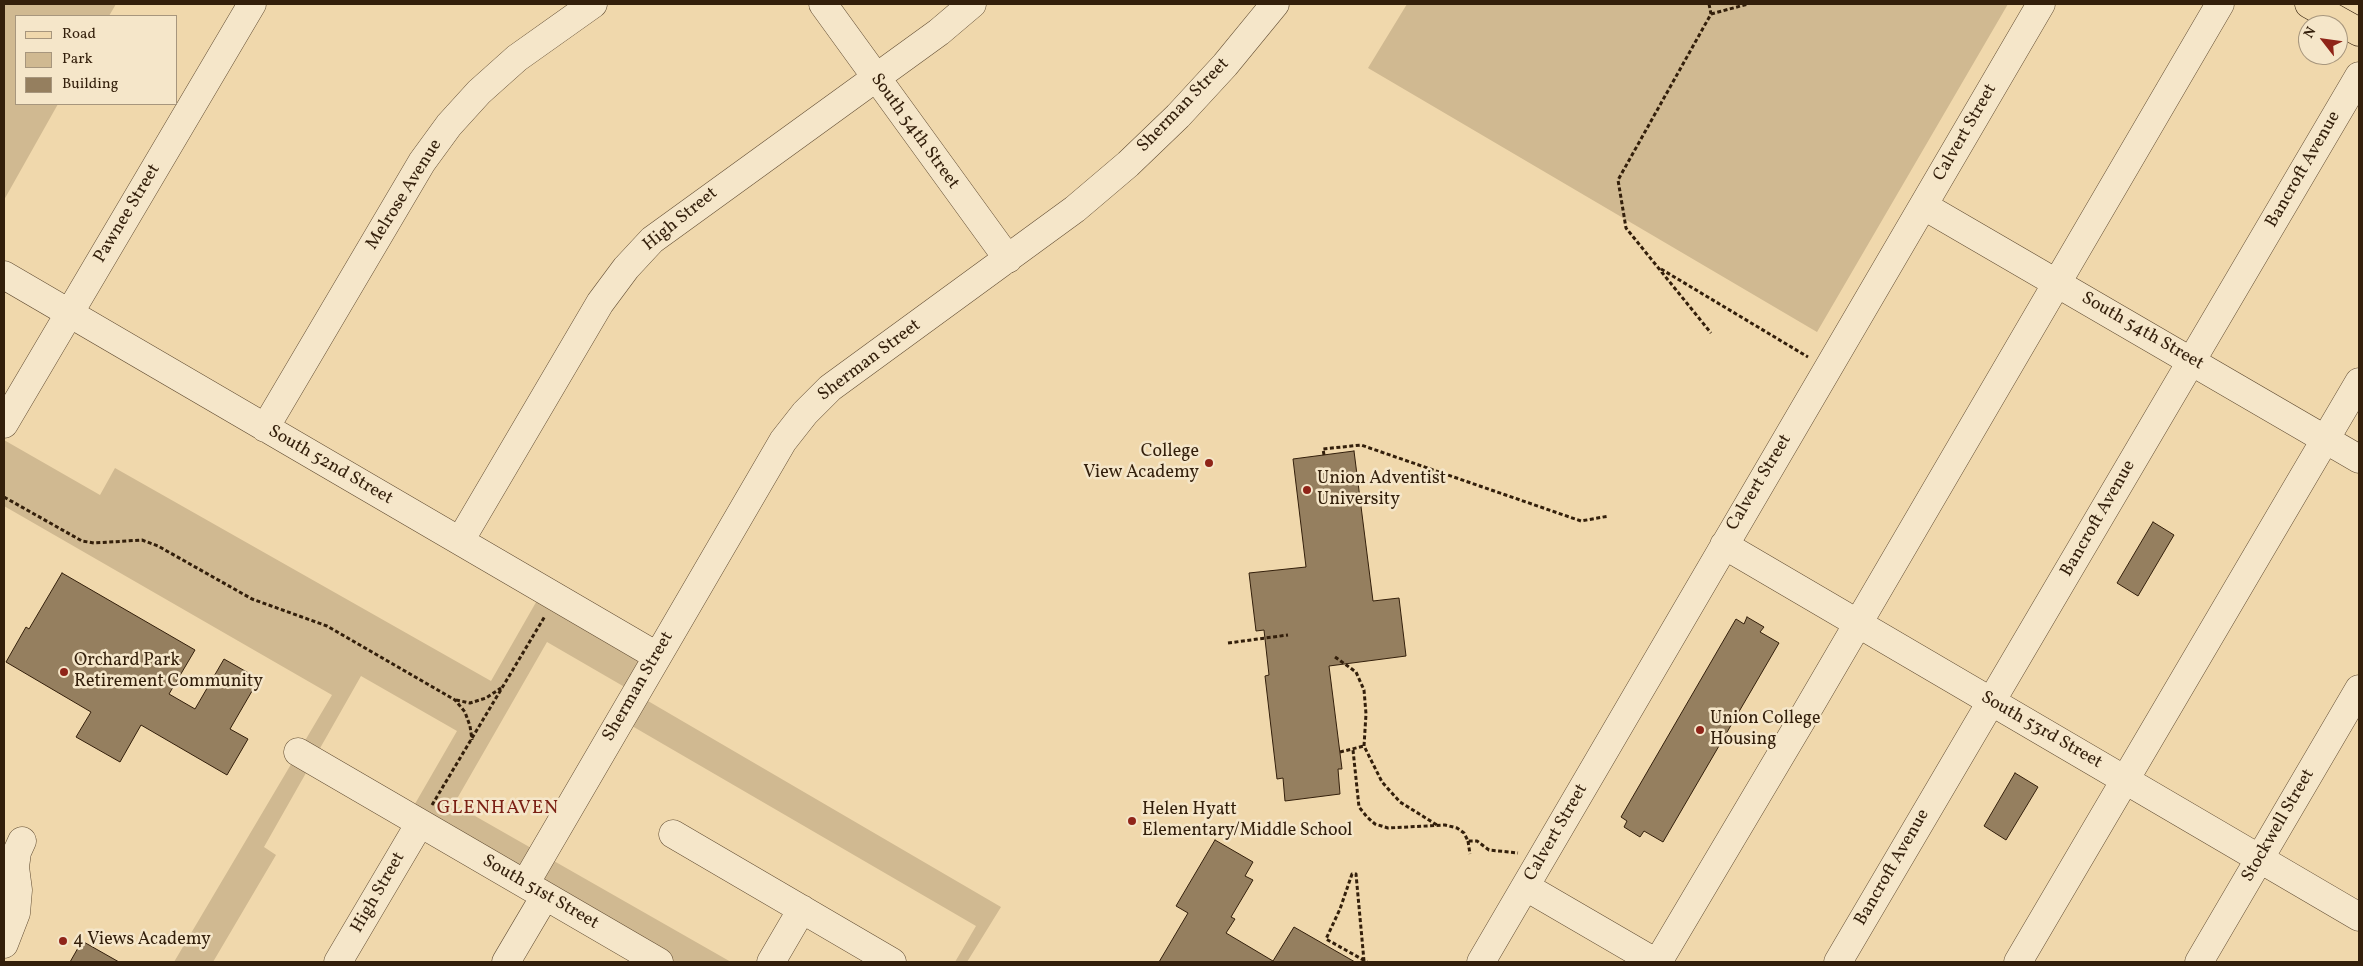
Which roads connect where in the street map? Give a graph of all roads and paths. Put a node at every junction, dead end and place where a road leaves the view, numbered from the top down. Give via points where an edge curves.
1 (252, 4) edge
2 (593, 4) edge
3 (822, 4) edge
4 (972, 4) edge
5 (1275, 4) edge
6 (1709, 4) edge
7 (1748, 4) edge
8 (2041, 4) edge
9 (2220, 4) edge
10 (2309, 4) edge
11 (1711, 14) junction
12 (2359, 32) edge
13 (2359, 76) edge
14 (875, 78) junction
15 (1924, 206) junction
16 (1008, 259) junction
17 (1658, 267) junction
18 (4, 275) edge
19 (2056, 283) junction
20 (69, 313) junction
21 (1712, 333) dead end
22 (1808, 357) dead end
23 (2192, 361) junction
24 (2359, 382) edge
25 (4, 424) edge
26 (265, 428) junction
27 (2326, 439) junction
28 (1324, 455) dead end
29 (2359, 459) edge
30 (4, 497) edge
31 (1609, 516) dead end
32 (460, 541) junction
33 (1724, 545) junction
34 (544, 616) dead end
35 (1858, 624) junction
36 (1288, 635) dead end
37 (1228, 643) dead end
38 (657, 656) junction
39 (1335, 657) dead end
40 (503, 686) junction
41 (2359, 689) edge
42 (455, 700) junction
43 (1991, 702) junction
44 (472, 740) junction
45 (1364, 746) junction
46 (1353, 750) junction
47 (298, 752) dead end
48 (1340, 752) dead end
49 (2125, 780) junction
50 (425, 816) junction
51 (1437, 825) junction
52 (673, 834) dead end
53 (22, 841) dead end
54 (1468, 841) junction
55 (1518, 853) dead end
56 (1470, 854) dead end
57 (2259, 859) junction
58 (1526, 887) junction
59 (535, 890) junction
60 (802, 909) junction
61 (2359, 917) edge
62 (4, 944) edge
63 (1360, 960) edge
64 (338, 962) edge
65 (506, 962) edge
66 (659, 962) edge
67 (770, 962) edge
68 (892, 962) edge
69 (1366, 962) edge
70 (1481, 962) edge
71 (1657, 962) edge
72 (1838, 962) edge
73 (2018, 962) edge
74 (2199, 962) edge

1 - 20 street, Pawnee Street
2 - 26 street, Melrose Avenue via 517,58 479,92 422,162
3 - 14 street, South 54th Street
4 - 14 street, High Street
5 - 16 street, Sherman Street via 1171,123 1075,209
6 - 11 path
7 - 11 path
8 - 15 street, Calvert Street
9 - 19 street
10 - 12 main road
11 - 17 path via 1618,180 1626,228
13 - 23 street, Bancroft Avenue
14 - 16 street, South 54th Street
14 - 32 street, High Street via 678,219 652,240 626,268 600,303
15 - 19 street, South 54th Street
15 - 33 street, Calvert Street
16 - 38 street, Sherman Street via 830,388 804,413 783,441
17 - 21 path
17 - 22 path
18 - 20 street, South 52nd Street
19 - 23 street, South 54th Street
19 - 35 street
20 - 25 street, Pawnee Street
20 - 26 street, South 52nd Street
23 - 27 street, South 54th Street
23 - 43 street, Bancroft Avenue
24 - 27 street
26 - 32 street, South 52nd Street
27 - 29 street, South 54th Street
27 - 49 street
28 - 31 path via 1323,449 1361,445 1581,521
30 - 42 path via 82,541 142,540 158,546 252,599 327,626
32 - 38 street, South 52nd Street
33 - 35 street, South 53rd Street
33 - 58 street, Calvert Street
34 - 40 path
35 - 43 street, South 53rd Street
35 - 71 street
36 - 37 path
38 - 59 street, Sherman Street
39 - 45 path via 1356,672 1364,690
40 - 42 path via 486,698 470,703
40 - 44 path
41 - 57 street, Stockwell Street
42 - 44 path via 465,712
43 - 49 street, South 53rd Street
43 - 72 street, Bancroft Avenue
44 - 50 path
45 - 46 path
45 - 51 path via 1382,782 1400,802
46 - 48 path
46 - 51 path via 1359,807 1367,817 1388,828
47 - 50 street, South 51st Street
49 - 57 street, South 53rd Street
49 - 73 street
50 - 59 street, South 51st Street
50 - 64 street, High Street
51 - 54 path via 1457,828
52 - 60 street
53 - 62 street via 15,867 16,913
54 - 55 path via 1477,841 1495,851
54 - 56 path
57 - 61 street, South 53rd Street
57 - 74 street, Stockwell Street
58 - 70 street, Calvert Street
58 - 71 street
59 - 65 street, Sherman Street
59 - 66 street, South 51st Street
60 - 67 street
60 - 68 street
63 - 69 path
63 - 69 path via 1326,939 1352,874 1356,874

